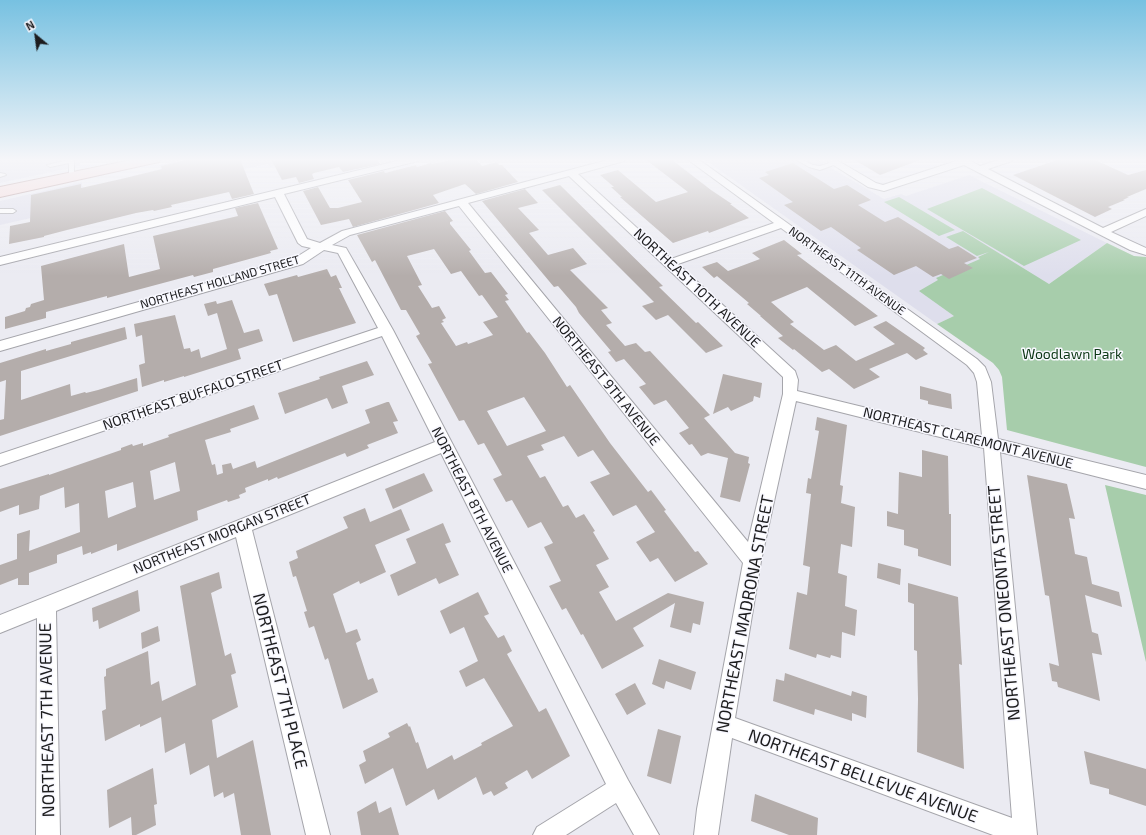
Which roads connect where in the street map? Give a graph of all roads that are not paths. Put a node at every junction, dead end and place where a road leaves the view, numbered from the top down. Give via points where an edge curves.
1 (254, 198) edge
2 (281, 198) edge
3 (476, 198) edge
4 (600, 198) edge
5 (746, 198) edge
6 (1036, 198) edge
7 (461, 202) junction
8 (0, 211) edge
9 (12, 211) dead end
10 (1146, 212) edge
11 (782, 224) junction
12 (1102, 232) junction
13 (323, 246) junction
14 (1146, 252) edge
15 (0, 261) edge
16 (670, 263) junction
17 (386, 330) junction
18 (0, 346) edge
19 (980, 371) joint
20 (790, 394) junction
21 (991, 443) junction
22 (444, 445) junction
23 (0, 460) edge
24 (1146, 482) edge
25 (242, 526) junction
26 (752, 561) junction
27 (46, 606) junction
28 (0, 624) edge
29 (724, 724) junction
30 (620, 788) junction
31 (48, 835) edge
32 (318, 835) edge
33 (545, 835) edge
34 (647, 835) edge
35 (706, 835) edge
36 (1025, 835) edge

1 - 15 street
2 - 13 street, NORTHEAST 8TH AVENUE via 302,241
3 - 7 street, NORTHEAST HOLLAND STREET
4 - 16 street, NORTHEAST 10TH AVENUE
5 - 11 street, NORTHEAST 11TH AVENUE
6 - 12 street
7 - 13 street, NORTHEAST HOLLAND STREET via 346,233
7 - 26 street, NORTHEAST 9TH AVENUE
8 - 9 lane
10 - 12 street
11 - 16 street
11 - 19 street, NORTHEAST 11TH AVENUE via 951,346
12 - 14 street
13 - 17 street, NORTHEAST 8TH AVENUE via 342,250
13 - 18 street, NORTHEAST HOLLAND STREET via 299,261
16 - 20 street, NORTHEAST 10TH AVENUE via 790,375
17 - 22 street, NORTHEAST 8TH AVENUE
17 - 23 street, NORTHEAST BUFFALO STREET
19 - 21 street, NORTHEAST ONEONTA STREET via 984,382
20 - 21 street, NORTHEAST CLAREMONT AVENUE
20 - 26 street, NORTHEAST MADRONA STREET
21 - 24 street, NORTHEAST CLAREMONT AVENUE
21 - 36 street, NORTHEAST ONEONTA STREET
22 - 25 street, NORTHEAST MORGAN STREET
22 - 30 street, NORTHEAST 8TH AVENUE
25 - 27 street, NORTHEAST MORGAN STREET
25 - 32 street, NORTHEAST 7TH PLACE
26 - 29 street, NORTHEAST MADRONA STREET
27 - 28 street, NORTHEAST MORGAN STREET
27 - 31 street, NORTHEAST 7TH AVENUE
29 - 35 street, NORTHEAST MADRONA STREET
29 - 36 street, NORTHEAST BELLEVUE AVENUE
30 - 33 street
30 - 34 street, NORTHEAST 8TH AVENUE

